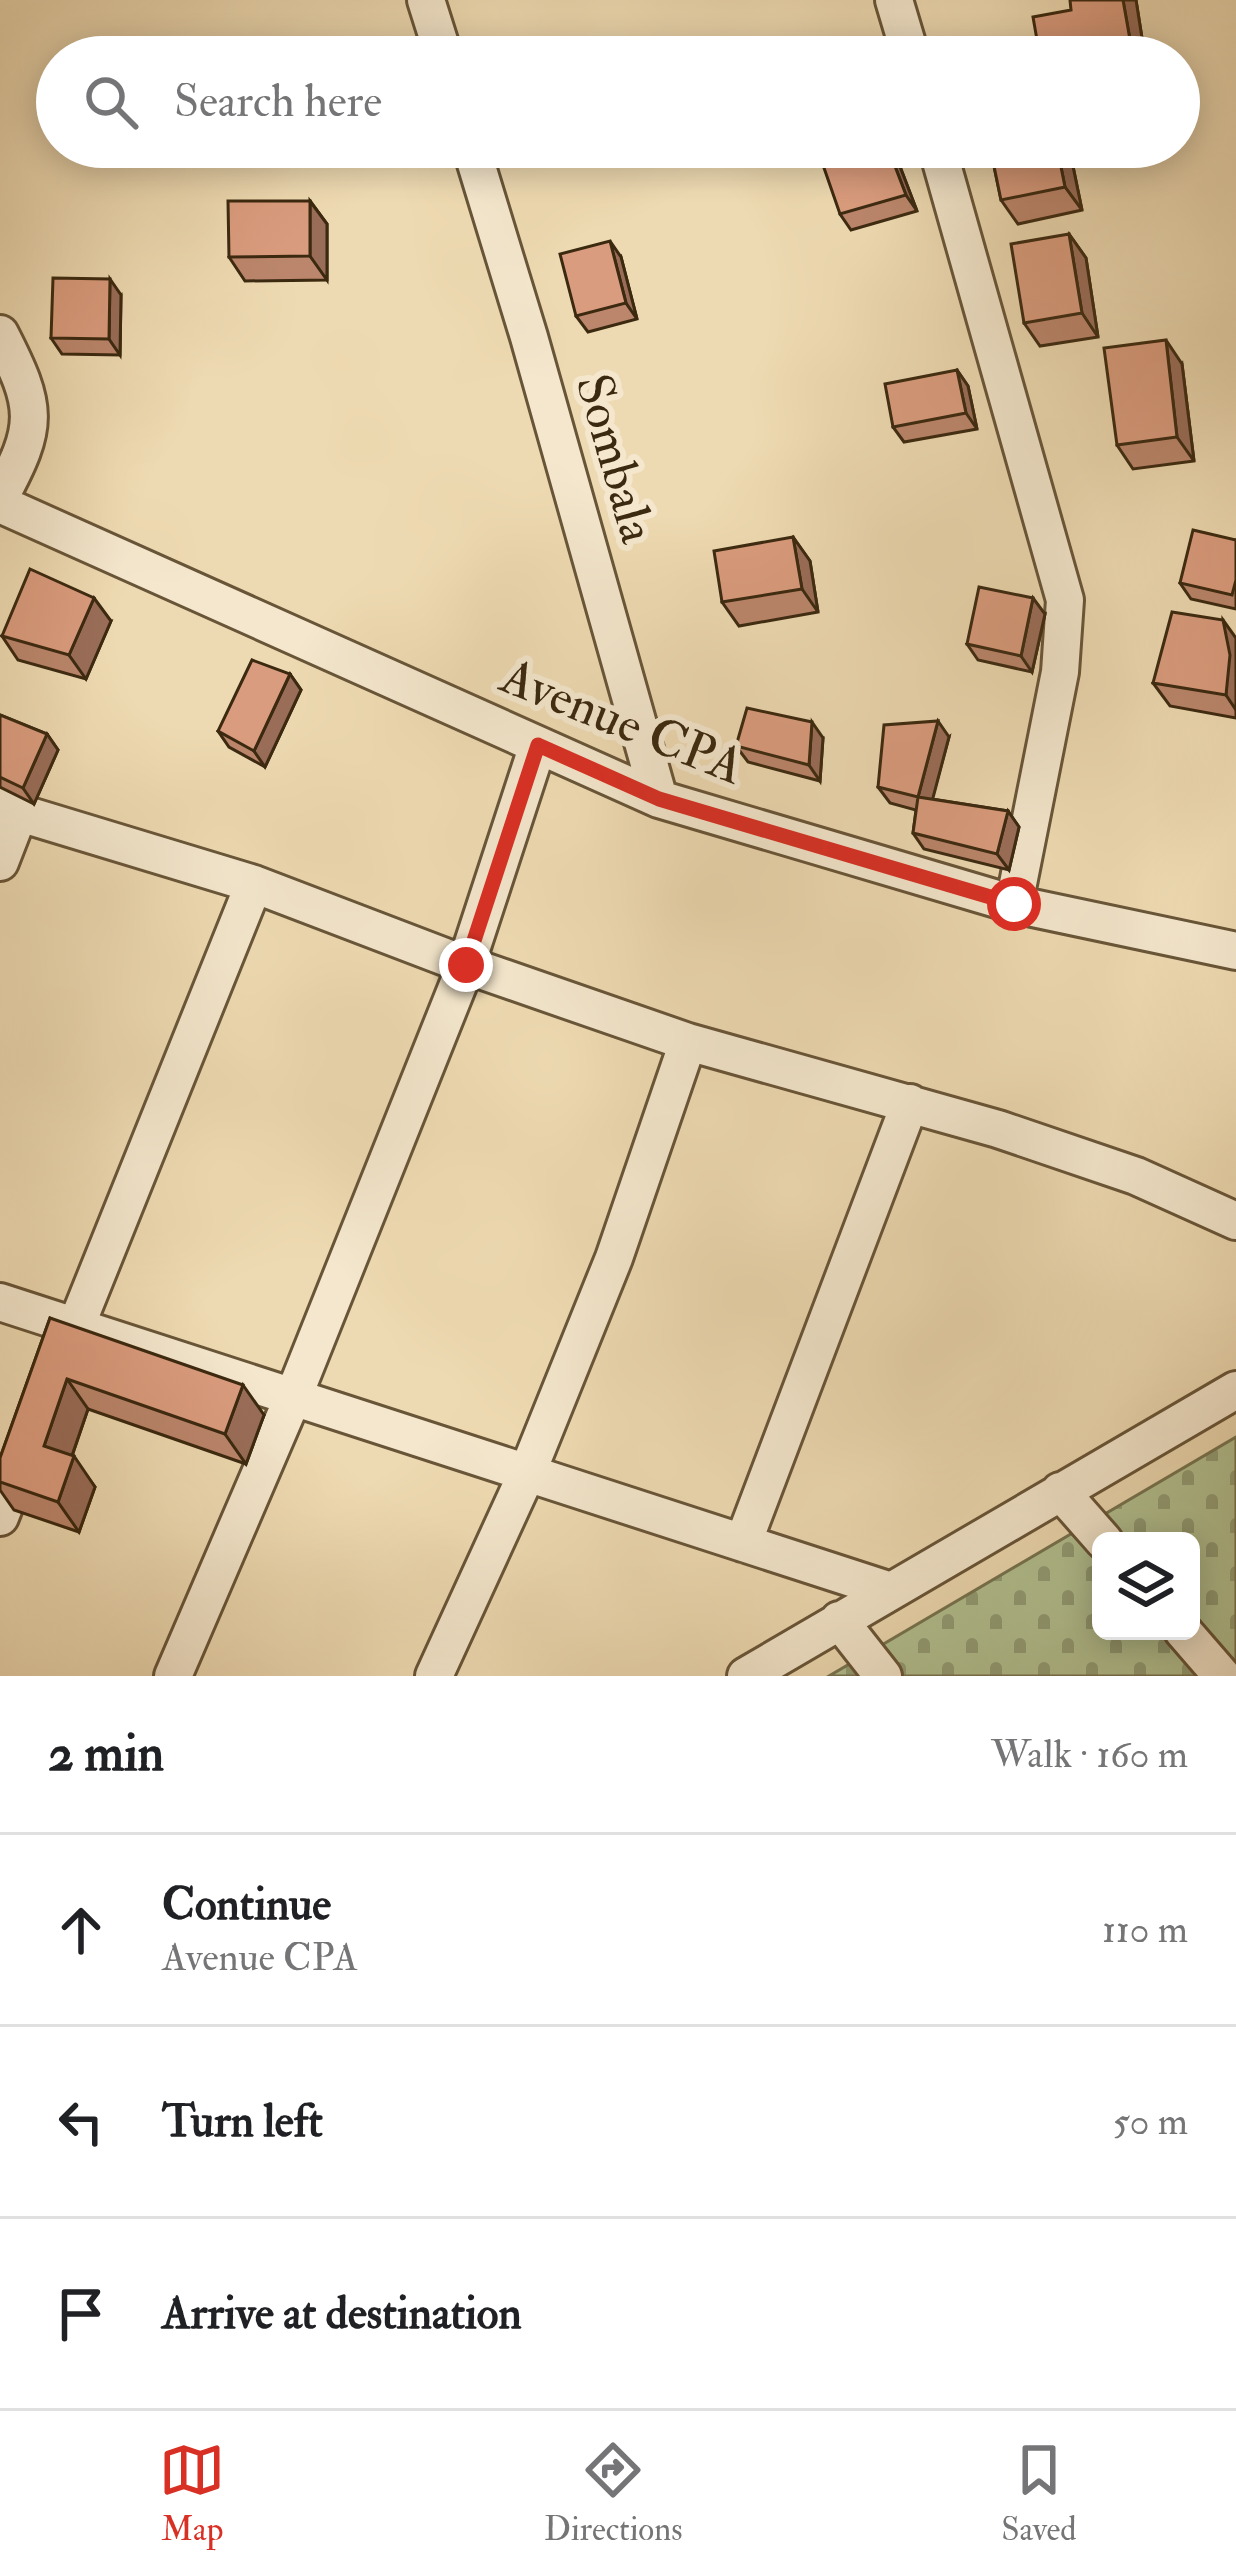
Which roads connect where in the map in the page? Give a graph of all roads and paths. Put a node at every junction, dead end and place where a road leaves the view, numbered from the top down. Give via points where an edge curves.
1 (426, 0) edge
2 (894, 0) edge
3 (437, 36) edge
4 (905, 36) edge
5 (478, 168) edge
6 (943, 168) edge
7 (0, 334) edge
8 (0, 501) edge
9 (538, 745) junction
10 (659, 799) junction
11 (9, 810) edge
12 (0, 862) edge
13 (254, 884) junction
14 (1014, 904) junction
15 (1236, 951) edge
16 (466, 965) junction
17 (688, 1042) junction
18 (910, 1103) junction
19 (1236, 1221) edge
20 (0, 1302) edge
21 (76, 1326) junction
22 (59, 1368) edge
23 (1236, 1390) edge
24 (294, 1395) junction
25 (42, 1411) edge
26 (528, 1471) junction
27 (1060, 1491) junction
28 (0, 1516) edge
29 (1096, 1532) edge
30 (743, 1543) junction
31 (888, 1590) junction
32 (839, 1620) junction
33 (1191, 1640) edge
34 (173, 1676) edge
35 (434, 1676) edge
36 (746, 1676) edge
37 (883, 1676) edge
38 (1222, 1676) edge

1 - 3 street
2 - 4 street
5 - 10 street, Sombala
6 - 14 street via 1065,600 1060,672
7 - 8 street via 32,416 26,450
8 - 9 street, Avenue CPA
9 - 10 street, Avenue CPA
9 - 16 street
10 - 14 street, Avenue CPA
11 - 12 street
11 - 13 street
13 - 16 street
13 - 21 street
14 - 15 street, Avenue CPA
16 - 17 street
16 - 24 street
17 - 18 street
17 - 26 street via 614,1258
18 - 19 street via 1136,1176
18 - 30 street
20 - 21 street
21 - 22 street
21 - 24 street
23 - 27 street
24 - 26 street
24 - 34 street
25 - 28 street
26 - 30 street
26 - 35 street
27 - 29 street
27 - 31 street
30 - 31 street
31 - 32 street
32 - 36 street
32 - 37 street
33 - 38 street

